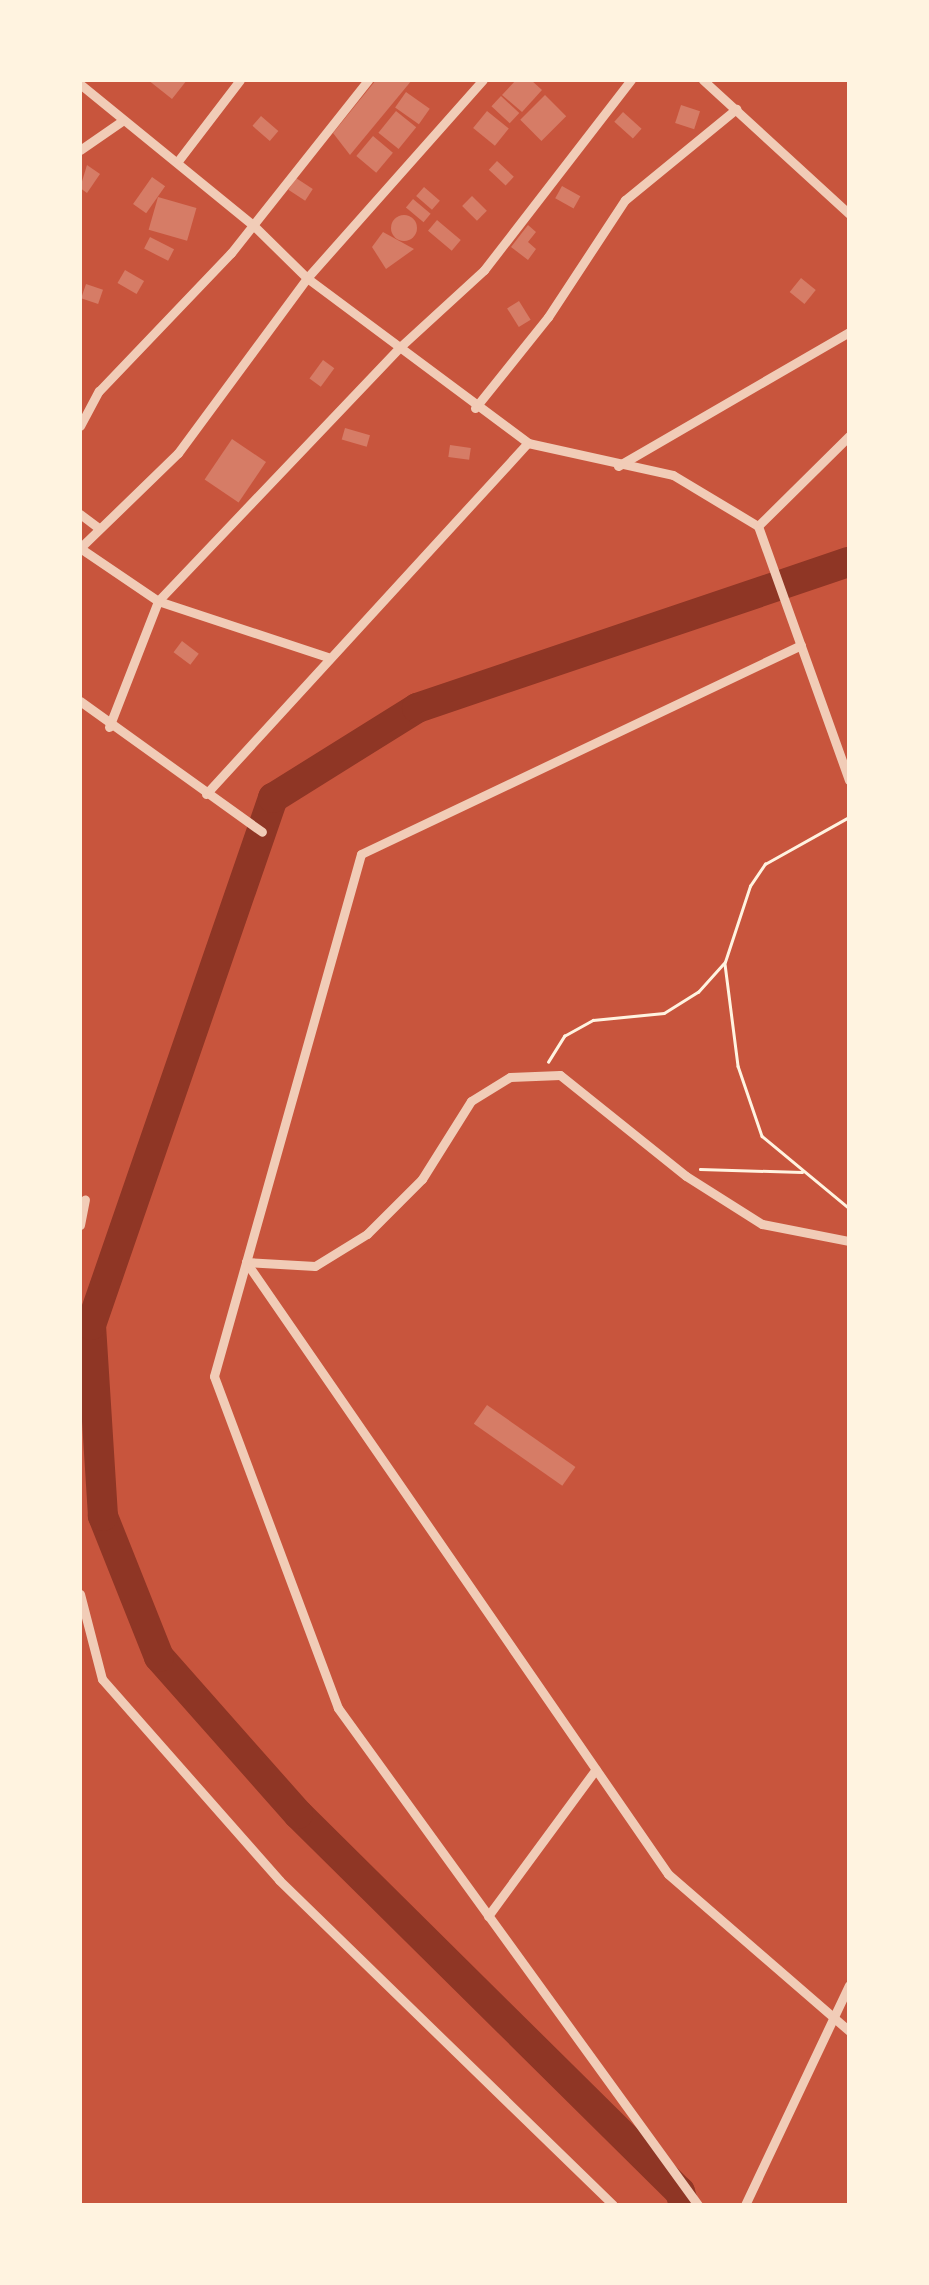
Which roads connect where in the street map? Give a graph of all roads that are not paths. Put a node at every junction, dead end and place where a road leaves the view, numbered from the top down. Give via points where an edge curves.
1 (240, 80) edge
2 (368, 80) edge
3 (483, 80) edge
4 (630, 80) edge
5 (702, 80) edge
6 (80, 84) edge
7 (736, 109) junction
8 (122, 121) junction
9 (80, 150) edge
10 (178, 161) junction
11 (849, 214) edge
12 (253, 225) junction
13 (307, 278) junction
14 (849, 332) edge
15 (400, 348) junction
16 (475, 408) junction
17 (80, 426) edge
18 (849, 436) edge
19 (528, 442) junction
20 (618, 466) junction
21 (80, 514) edge
22 (758, 526) junction
23 (97, 527) junction
24 (80, 548) edge
25 (158, 601) junction
26 (800, 644) junction
27 (330, 658) junction
28 (80, 701) edge
29 (109, 728) junction
30 (849, 780) edge
31 (206, 794) junction
32 (262, 832) dead end
33 (86, 1199) dead end
34 (80, 1224) edge
35 (849, 1241) edge
36 (246, 1262) junction
37 (80, 1594) edge
38 (596, 1769) junction
39 (488, 1916) junction
40 (849, 1986) edge
41 (834, 2017) junction
42 (849, 2031) edge
43 (613, 2205) edge
44 (698, 2205) edge
45 (745, 2205) edge

1 - 10 street
2 - 12 street
3 - 13 street
4 - 15 street via 484,270
5 - 7 street
6 - 8 street
7 - 11 street
7 - 16 street via 625,200 548,317
8 - 9 street
8 - 10 street
10 - 12 street
12 - 13 street
12 - 17 street via 99,391
13 - 15 street
13 - 23 street via 178,453
14 - 20 street
15 - 16 street
15 - 25 street
16 - 19 street
18 - 22 street
19 - 20 street
19 - 27 street
20 - 22 street via 672,475
21 - 23 street
22 - 26 street
23 - 24 street
24 - 25 street
25 - 27 street
25 - 29 street
26 - 30 street
26 - 36 street via 361,854
27 - 31 street
28 - 29 street
29 - 31 street
31 - 32 street
33 - 34 street
35 - 36 street via 762,1224 675,1168 560,1075 510,1076 471,1101 422,1179 367,1234 314,1266
36 - 38 street
36 - 39 street via 214,1376 338,1708
37 - 43 street via 102,1679 278,1880
38 - 39 street
38 - 41 street via 668,1874
39 - 44 street
40 - 41 street
41 - 42 street
41 - 45 street

